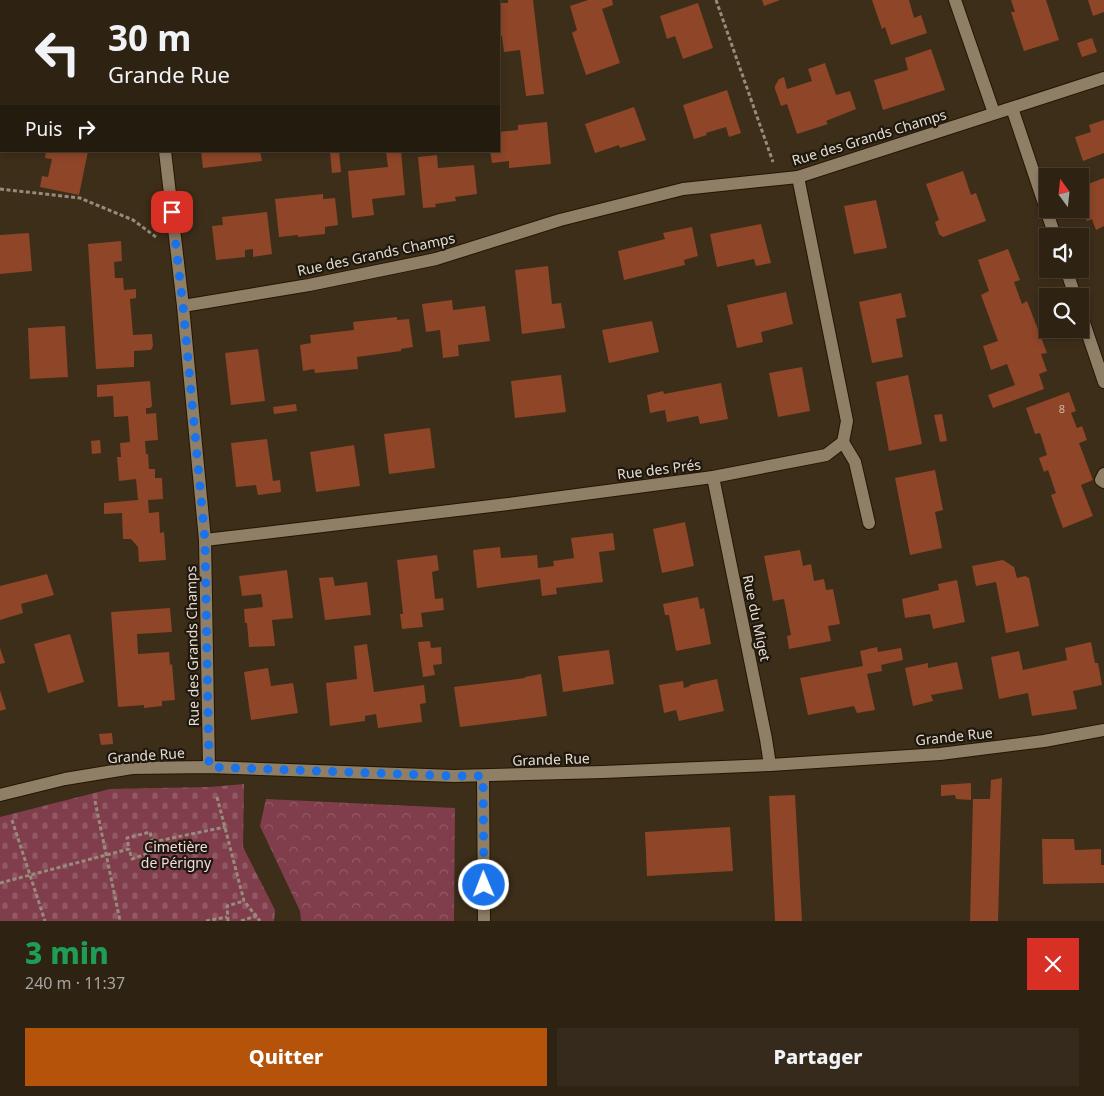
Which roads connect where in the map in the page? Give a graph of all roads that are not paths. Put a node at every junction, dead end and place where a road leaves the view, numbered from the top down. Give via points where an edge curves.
1 (955, 0) edge
2 (1104, 78) edge
3 (1012, 108) junction
4 (994, 113) junction
5 (165, 152) edge
6 (798, 177) junction
7 (1052, 228) edge
8 (183, 306) junction
9 (1089, 337) edge
10 (1104, 382) edge
11 (843, 442) junction
12 (1104, 474) edge
13 (713, 477) junction
14 (1104, 482) edge
15 (869, 523) dead end
16 (205, 540) junction
17 (1104, 730) edge
18 (770, 765) junction
19 (209, 767) junction
20 (483, 776) junction
21 (0, 795) edge
22 (484, 921) edge

1 - 4 street
2 - 3 street, Rue des Grands Champs
3 - 4 street, Rue des Grands Champs
3 - 7 street
4 - 6 street, Rue des Grands Champs
5 - 8 street
6 - 8 street, Rue des Grands Champs via 683,189 560,220 436,259 310,285
6 - 11 street via 847,421
8 - 16 street, Rue des Grands Champs
9 - 10 street
11 - 13 street, Rue des Prés via 826,455
11 - 15 street via 856,462
12 - 14 street via 1101,480
13 - 16 street, Rue des Prés
13 - 18 street, Rue du Miget
16 - 19 street, Rue des Grands Champs
17 - 18 street, Grande Rue via 940,754
18 - 20 street, Grande Rue
19 - 20 street, Grande Rue
19 - 21 street, Grande Rue via 132,768 65,779
20 - 22 street

